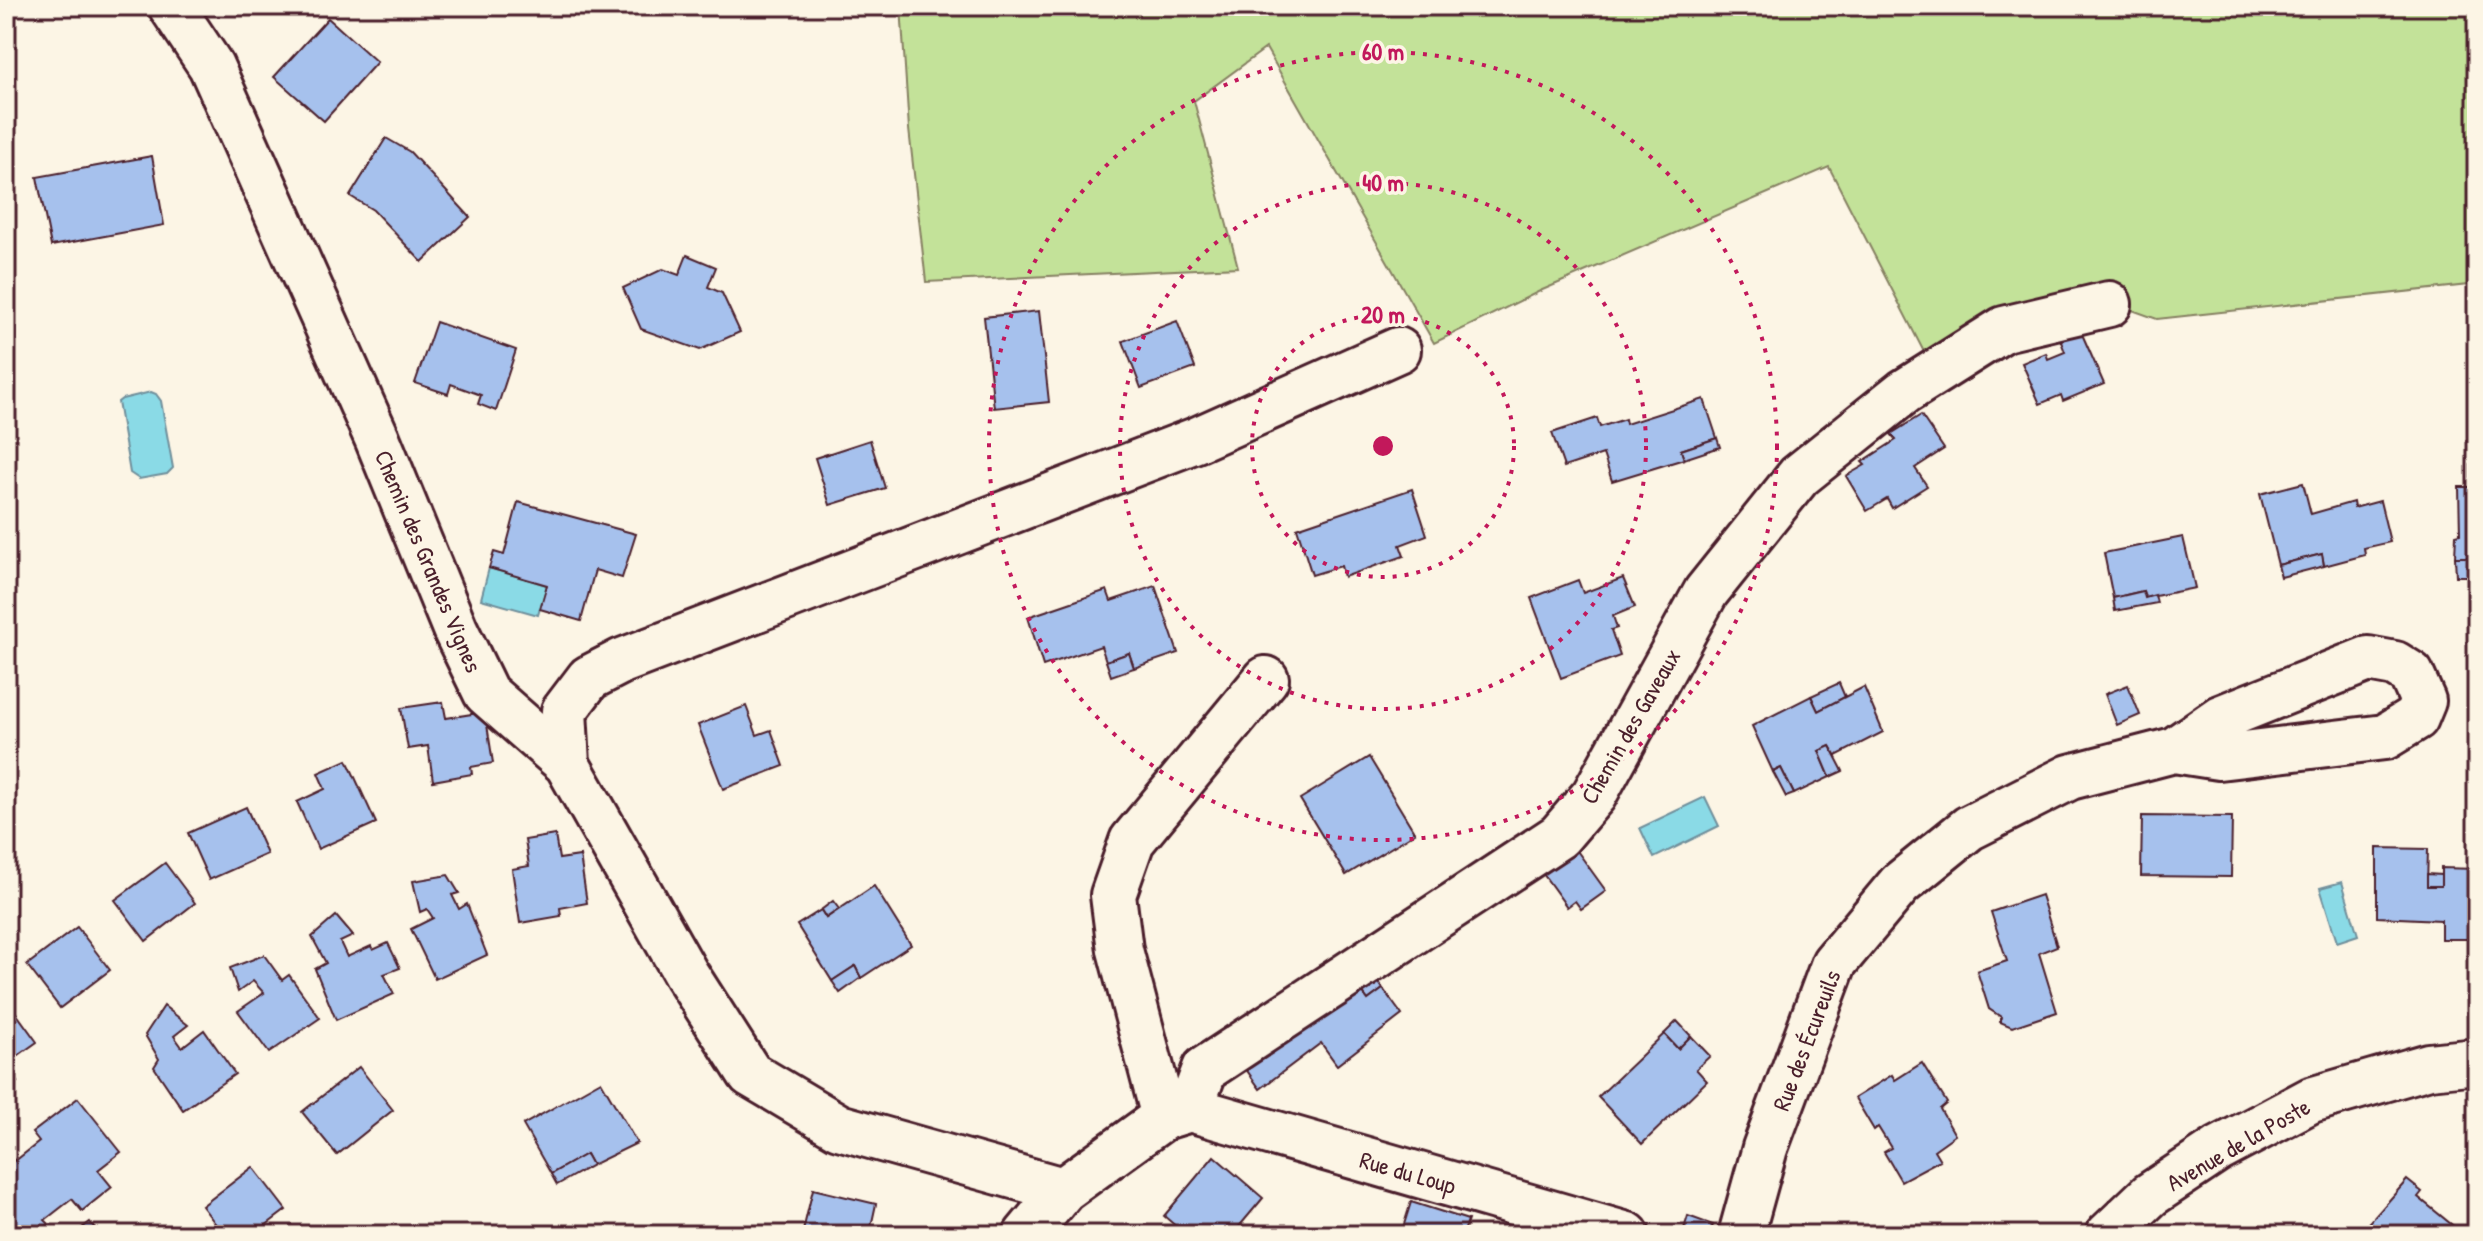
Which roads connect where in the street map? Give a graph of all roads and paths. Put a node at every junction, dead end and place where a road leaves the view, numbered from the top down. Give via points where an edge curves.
1 (171, 6) edge
2 (2109, 304) dead end
3 (1398, 350) dead end
4 (1266, 679) dead end
5 (2174, 750) junction
6 (567, 764) junction
7 (2477, 1061) edge
8 (1177, 1113) junction
9 (1063, 1190) junction
10 (1026, 1235) edge
11 (1627, 1235) edge
12 (1741, 1235) edge
13 (2108, 1235) edge

1 - 6 street, Chemin des Grandes Vignes via 211,66 486,693
2 - 8 street, Chemin des Gaveaux via 2004,329 1904,392 1799,476 1706,592 1594,795 1559,836 1205,1069
3 - 6 street via 1196,440 622,661 589,678 564,711
4 - 8 street via 1132,841 1113,895 1120,950
5 - 5 street, Rue des Écureuils via 2219,757 2385,737 2416,718 2423,701 2411,674 2395,664 2368,659 2220,718
5 - 12 street, Rue des Écureuils via 2070,777 1969,828 1900,884 1834,963 1765,1148
6 - 9 street, Chemin des Grandes Vignes via 686,974 750,1074 839,1127
7 - 13 street, Avenue de la Poste via 2429,1066 2311,1100 2219,1149 2162,1187
8 - 9 street
8 - 11 street, Rue du Loup
9 - 10 street

